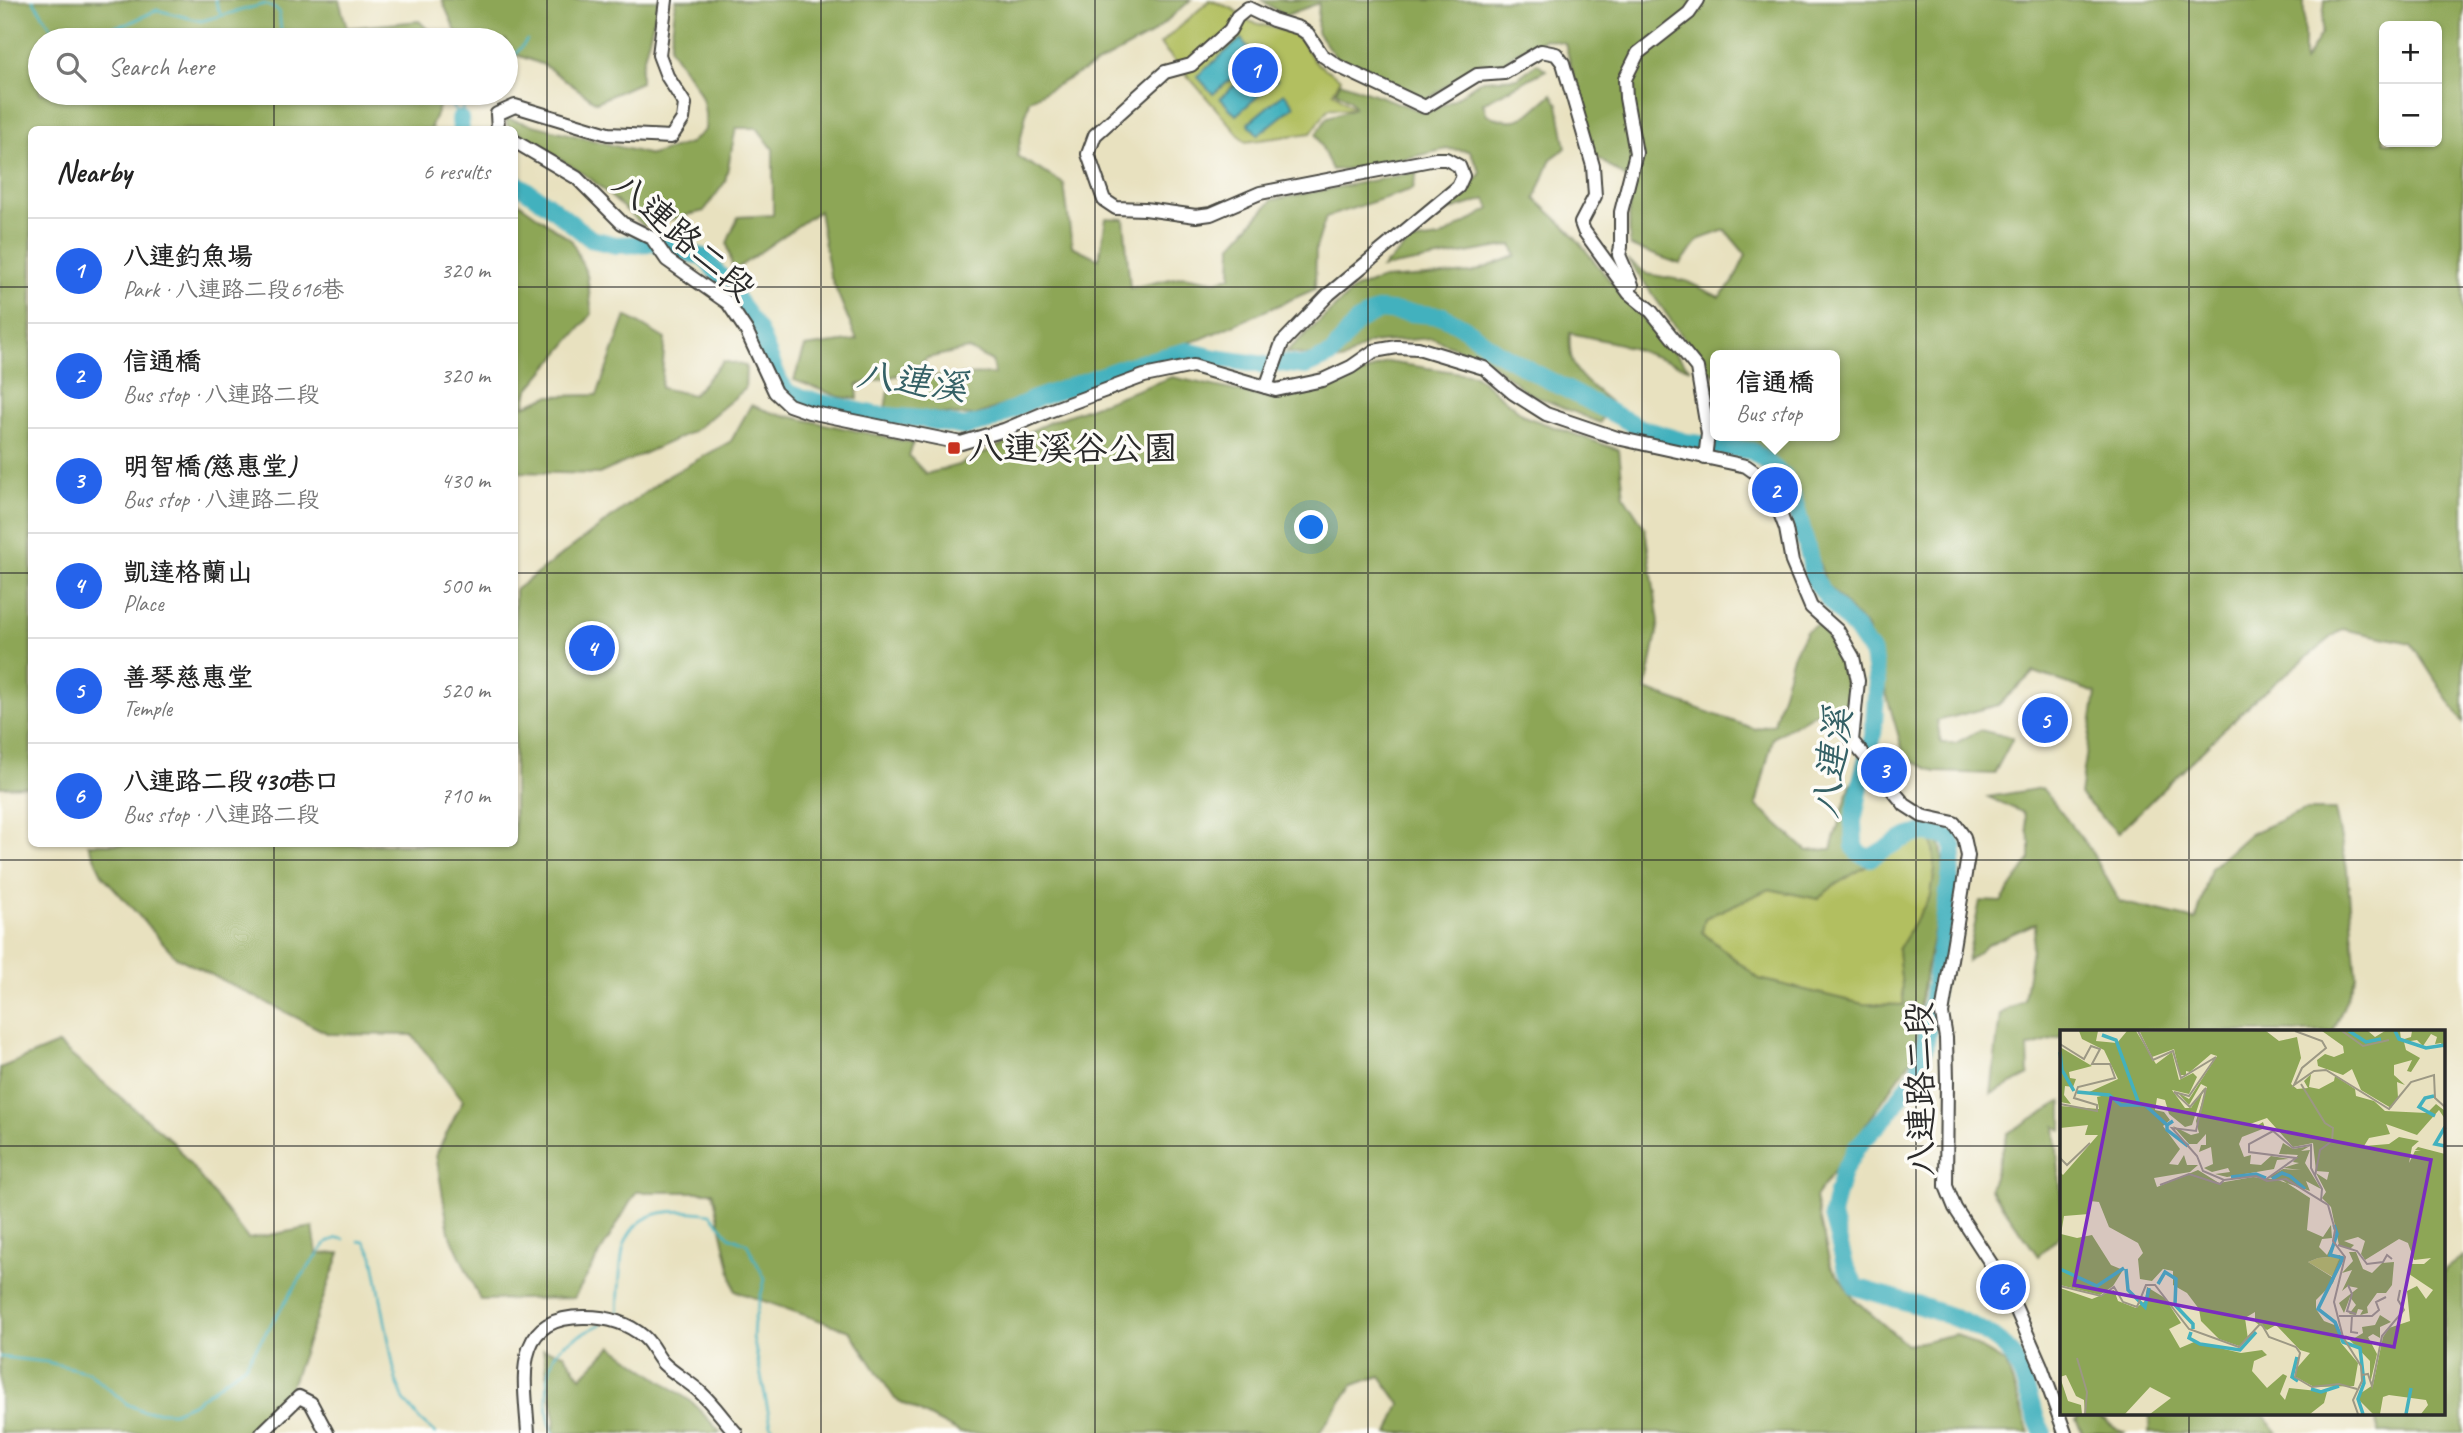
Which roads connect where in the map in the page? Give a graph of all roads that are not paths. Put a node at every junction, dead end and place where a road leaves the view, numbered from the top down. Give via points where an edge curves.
1 (666, 0) edge
2 (1698, 0) edge
3 (498, 126) edge
4 (518, 143) edge
5 (1647, 309) junction
6 (1266, 387) junction
7 (1705, 455) junction
8 (262, 1433) edge
9 (327, 1433) edge
10 (528, 1433) edge
11 (736, 1433) edge
12 (2065, 1433) edge

1 - 3 street, 八連路二段 via 659,55 685,104 671,138 608,134 515,106 497,114
2 - 5 street via 1689,13 1638,53 1625,79 1636,153 1621,212 1619,255
4 - 6 street, 八連路二段 via 578,178 622,223 652,238 667,260 728,303 775,392 789,405 809,412 961,443 1144,376 1193,366
5 - 6 street via 1629,293 1581,223 1595,196 1592,166 1563,63 1556,54 1541,51 1504,73 1477,75 1425,107 1338,66 1322,55 1299,27 1248,8 1191,65 1165,72 1095,135 1088,154 1104,200 1116,208 1196,216 1260,193 1436,159 1459,166 1463,176 1458,187 1329,294 1282,343
5 - 7 street via 1697,368 1709,434
6 - 7 street, 八連路二段 via 1276,390 1323,380 1374,351 1418,348 1484,368 1546,414 1618,438
7 - 12 street, 八連路二段 via 1746,466 1763,478 1772,492 1792,562 1811,607 1838,631 1853,657 1858,681 1852,741 1905,805 1922,816 1954,823 1964,837 1968,856 1942,1014 1947,1070 1946,1186 1955,1208 2007,1288
8 - 9 street via 299,1397 311,1404
10 - 11 street via 526,1356 536,1333 554,1321 581,1317 615,1322 645,1337 664,1364 700,1392

